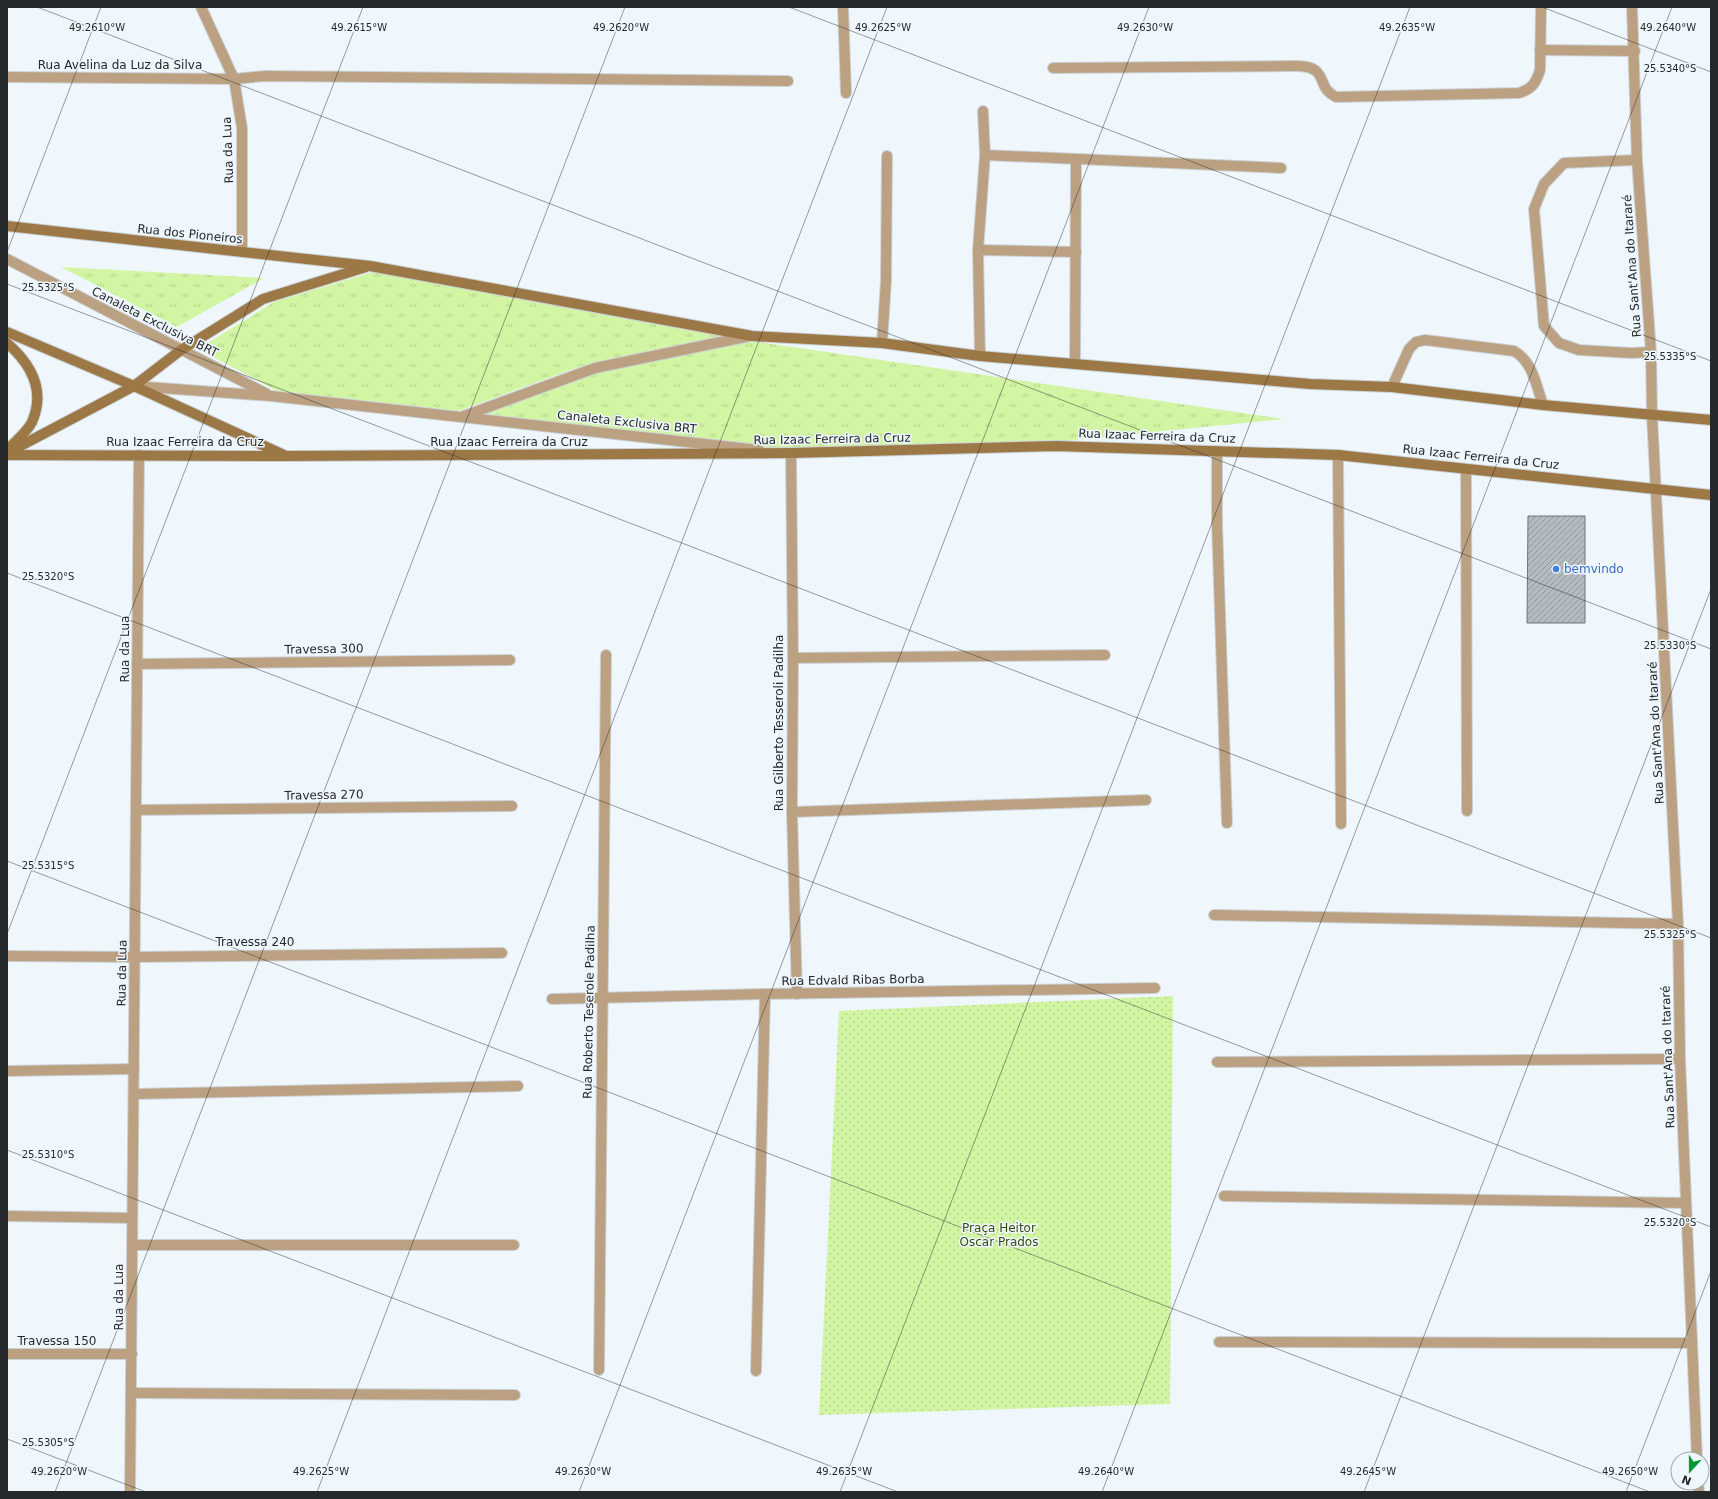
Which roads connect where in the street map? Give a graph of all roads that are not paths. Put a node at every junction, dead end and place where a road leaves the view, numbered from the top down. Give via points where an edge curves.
1 (201, 7) edge
2 (843, 7) edge
3 (1632, 7) edge
4 (1541, 8) edge
5 (1540, 50) junction
6 (1635, 51) junction
7 (1053, 68) dead end
8 (7, 77) edge
9 (234, 79) junction
10 (788, 81) dead end
11 (846, 93) dead end
12 (983, 111) dead end
13 (887, 156) dead end
14 (985, 156) junction
15 (1076, 160) junction
16 (1637, 160) junction
17 (1281, 168) dead end
18 (7, 226) edge
19 (978, 250) junction
20 (242, 252) junction
21 (1076, 252) junction
22 (7, 259) edge
23 (370, 266) junction
24 (7, 332) edge
25 (752, 336) junction
26 (7, 343) edge
27 (882, 343) junction
28 (181, 350) junction
29 (1651, 352) junction
30 (980, 356) junction
31 (1075, 364) junction
32 (134, 386) junction
33 (1392, 387) junction
34 (270, 396) junction
35 (1543, 405) junction
36 (1652, 415) junction
37 (461, 417) junction
38 (1711, 420) edge
39 (1217, 451) junction
40 (7, 453) edge
41 (791, 453) junction
42 (139, 455) junction
43 (1338, 455) junction
44 (288, 456) junction
45 (1466, 469) junction
46 (1656, 489) junction
47 (1711, 495) edge
48 (606, 655) dead end
49 (1105, 655) dead end
50 (793, 658) junction
51 (510, 660) dead end
52 (137, 664) junction
53 (1146, 800) dead end
54 (512, 806) dead end
55 (136, 810) junction
56 (1467, 811) dead end
57 (792, 812) junction
58 (1227, 823) dead end
59 (1341, 824) dead end
60 (1214, 915) dead end
61 (1678, 924) junction
62 (502, 953) dead end
63 (7, 956) edge
64 (135, 957) junction
65 (1155, 988) dead end
66 (765, 994) junction
67 (797, 994) junction
68 (603, 998) junction
69 (552, 1000) dead end
70 (1680, 1059) junction
71 (1217, 1062) dead end
72 (134, 1069) junction
73 (7, 1071) edge
74 (518, 1086) dead end
75 (134, 1094) junction
76 (1224, 1196) dead end
77 (1686, 1203) junction
78 (7, 1216) edge
79 (132, 1218) junction
80 (133, 1245) junction
81 (514, 1245) dead end
82 (1219, 1342) dead end
83 (1692, 1343) junction
84 (7, 1354) edge
85 (132, 1354) junction
86 (599, 1370) dead end
87 (756, 1371) dead end
88 (131, 1393) junction
89 (515, 1395) dead end
90 (1697, 1451) edge
91 (130, 1492) edge

1 - 9 street, Rua da Lua
2 - 11 street
3 - 6 street, Rua Sant'Ana do Itararé
4 - 5 street
5 - 6 street
5 - 7 street via 1537,80 1528,90 1519,92 1336,97 1328,92 1317,71 1307,67
6 - 16 street, Rua Sant'Ana do Itararé
8 - 9 street, Rua Avelina da Luz da Silva
9 - 10 street, Rua Avelina da Luz da Silva via 265,76
9 - 20 street, Rua da Lua via 242,128
12 - 14 street
13 - 27 street via 886,281
14 - 15 street
14 - 19 street
15 - 17 street
15 - 21 street
16 - 29 street, Rua Sant'Ana do Itararé
16 - 29 street via 1564,163 1544,184 1534,209 1544,326 1559,343 1580,350
18 - 20 main road, Rua dos Pioneiros
19 - 21 street
19 - 30 street
20 - 23 main road, Rua dos Pioneiros
21 - 31 street
22 - 28 street, Canaleta Exclusiva BRT
23 - 25 main road
23 - 28 main road via 263,298
24 - 32 main road
25 - 27 main road
25 - 37 street, Canaleta Exclusiva BRT via 595,368
26 - 40 main road via 20,354 34,377 38,400 31,423
27 - 30 main road
28 - 32 main road
28 - 34 street, Canaleta Exclusiva BRT
29 - 36 street, Rua Sant'Ana do Itararé
30 - 31 main road
31 - 33 main road via 1310,384
32 - 34 street, Canaleta Exclusiva BRT
32 - 40 main road
32 - 44 main road
33 - 35 main road
33 - 35 street via 1409,349 1416,342 1424,340 1514,351 1523,356 1529,365
34 - 37 street, Canaleta Exclusiva BRT
35 - 36 main road
36 - 38 main road
36 - 46 street, Rua Sant'Ana do Itararé
37 - 41 street, Canaleta Exclusiva BRT
39 - 41 main road, Rua Izaac Ferreira da Cruz via 1056,446
39 - 43 main road, Rua Izaac Ferreira da Cruz
39 - 58 street
40 - 42 main road, Rua Izaac Ferreira da Cruz
41 - 44 main road, Rua Izaac Ferreira da Cruz
41 - 50 street, Rua Gilberto Tesseroli Padilha
42 - 44 main road, Rua Izaac Ferreira da Cruz
42 - 52 street, Rua da Lua
43 - 45 main road, Rua Izaac Ferreira da Cruz
43 - 59 street
45 - 46 main road, Rua Izaac Ferreira da Cruz
45 - 56 street
46 - 47 main road
46 - 61 street, Rua Sant'Ana do Itararé
48 - 68 street, Rua Roberto Teserole Padilha
49 - 50 street
50 - 57 street, Rua Gilberto Tesseroli Padilha
51 - 52 street, Travessa 300
52 - 55 street, Rua da Lua
53 - 57 street
54 - 55 street, Travessa 270
55 - 64 street, Rua da Lua
57 - 67 street, Rua Gilberto Tesseroli Padilha
60 - 61 street
61 - 70 street, Rua Sant'Ana do Itararé
62 - 64 street, Travessa 240
63 - 64 street, Travessa 240
64 - 72 street, Rua da Lua
65 - 67 street, Rua Edvald Ribas Borba
66 - 67 street, Rua Edvald Ribas Borba
66 - 68 street, Rua Edvald Ribas Borba
66 - 87 street
68 - 69 street, Rua Edvald Ribas Borba
68 - 86 street, Rua Roberto Teserole Padilha
70 - 71 street
70 - 77 street, Rua Sant'Ana do Itararé
72 - 73 street
72 - 75 street, Rua da Lua
74 - 75 street
75 - 79 street, Rua da Lua
76 - 77 street
77 - 83 street, Rua Sant'Ana do Itararé
78 - 79 street
79 - 80 street, Rua da Lua
80 - 81 street
80 - 85 street, Rua da Lua
82 - 83 street
83 - 90 street, Rua Sant'Ana do Itararé
84 - 85 street, Travessa 150
85 - 88 street, Rua da Lua
88 - 89 street
88 - 91 street, Rua da Lua

